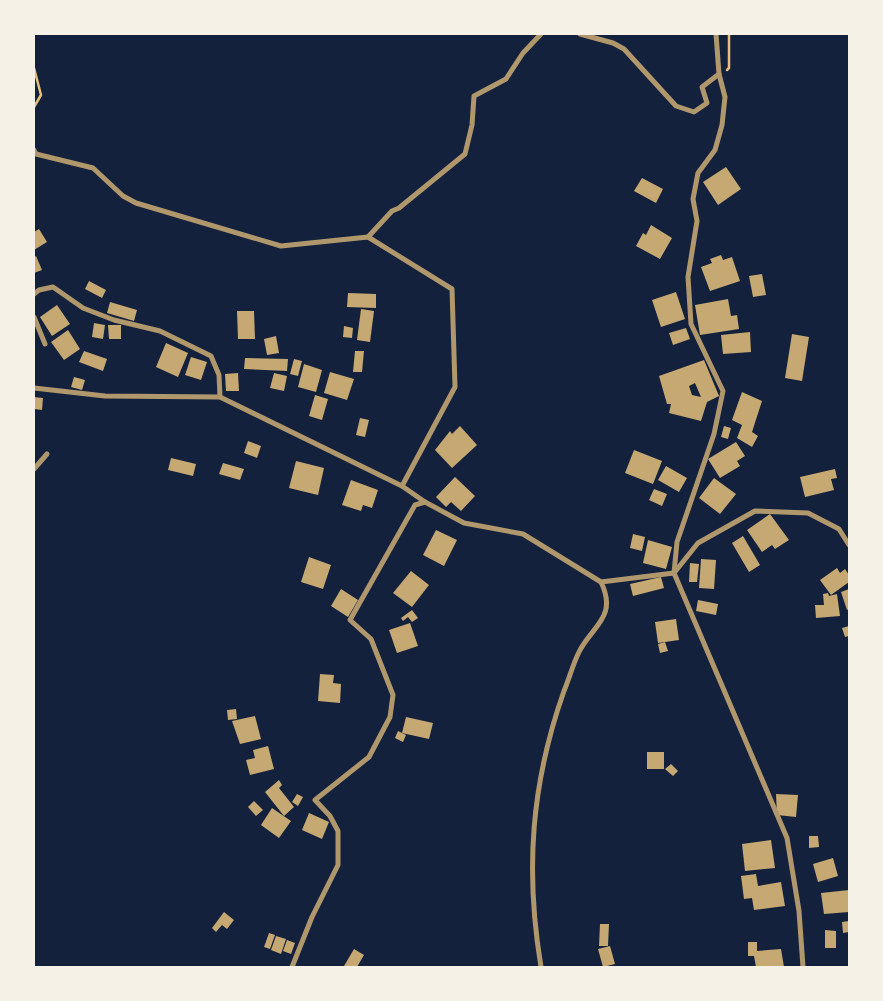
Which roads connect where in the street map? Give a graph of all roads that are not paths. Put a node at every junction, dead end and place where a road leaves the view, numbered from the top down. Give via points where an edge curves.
1 (542, 34) edge
2 (580, 34) edge
3 (716, 34) edge
4 (719, 74) junction
5 (34, 150) edge
6 (368, 237) junction
7 (34, 294) edge
8 (34, 317) edge
9 (45, 344) dead end
10 (34, 388) edge
11 (220, 397) junction
12 (47, 454) dead end
13 (34, 469) edge
14 (402, 486) junction
15 (425, 502) junction
16 (849, 544) edge
17 (674, 573) junction
18 (601, 582) junction
19 (292, 967) edge
20 (541, 967) edge
21 (803, 967) edge

1 - 6 street via 523,53 506,79 474,96 465,154 392,211
2 - 4 street via 613,42 624,49 676,106 694,112 707,103 702,87
3 - 4 street
4 - 17 street via 725,97 722,125 715,150 698,173 693,199 697,221 688,277 691,324 723,391 714,434 677,542
5 - 6 street via 36,154 93,168 123,196 136,203 281,246
6 - 14 street via 452,289 455,387
7 - 11 street via 53,287 83,308 114,320 160,331 211,356 219,375
8 - 9 street
10 - 11 street via 105,396
11 - 14 street
12 - 13 street
14 - 15 street
15 - 18 street via 464,523 523,534
15 - 19 street via 415,506 350,620 371,639 393,695 390,717 369,757 315,800 330,816 338,831 338,865
16 - 17 street via 838,529 808,513 755,511 698,543
17 - 18 street
17 - 21 street via 787,838 799,911
18 - 20 street via 606,593 604,619 579,652 557,711 544,763 532,837 532,889

